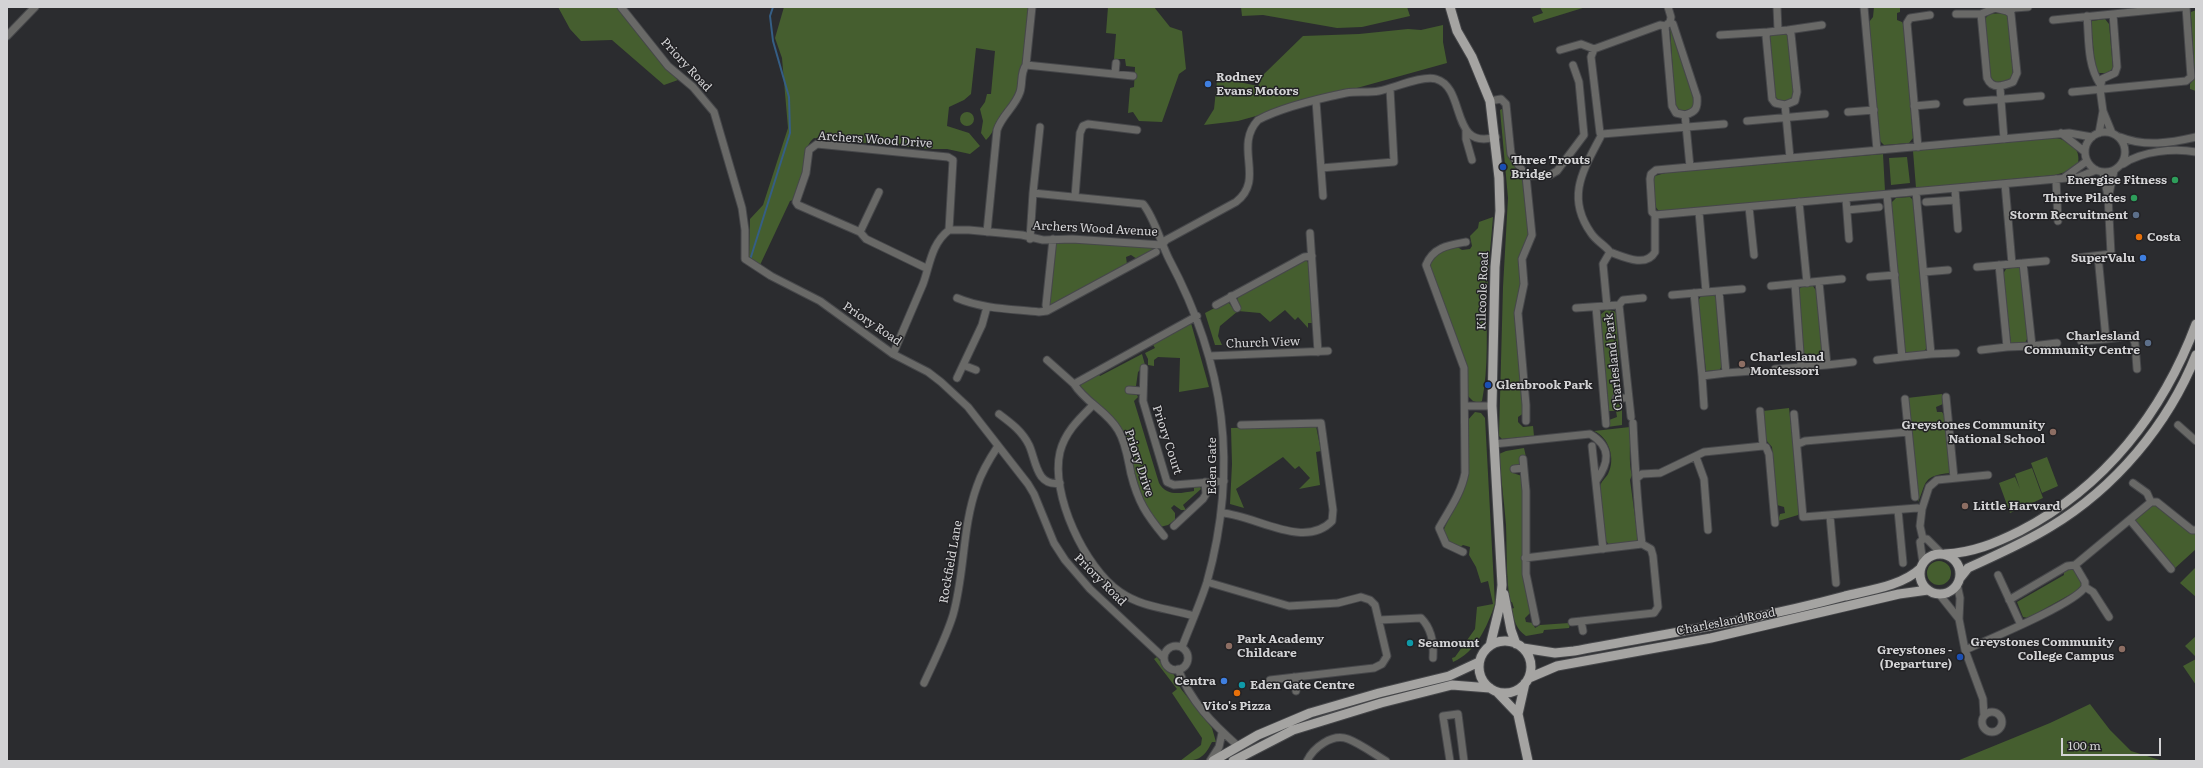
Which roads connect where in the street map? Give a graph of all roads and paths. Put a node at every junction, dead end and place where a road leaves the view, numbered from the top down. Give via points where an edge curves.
1 (35, 7) edge
2 (621, 7) edge
3 (1032, 7) edge
4 (1450, 7) edge
5 (1668, 7) edge
6 (1776, 7) edge
7 (1864, 7) edge
8 (1994, 7) edge
9 (2028, 7) edge
10 (2183, 7) edge
11 (2186, 7) edge
12 (2009, 12) junction
13 (1956, 14) dead end
14 (1981, 14) junction
15 (2113, 14) junction
16 (1930, 15) dead end
17 (2087, 16) junction
18 (2053, 20) dead end
19 (1668, 24) junction
20 (1822, 25) dead end
21 (1778, 30) junction
22 (1788, 30) junction
23 (1768, 32) junction
24 (1720, 35) dead end
25 (7, 36) edge
26 (1594, 49) junction
27 (1560, 50) dead end
28 (1116, 62) dead end
29 (1026, 65) junction
30 (1573, 65) dead end
31 (1114, 74) junction
32 (1133, 76) dead end
33 (2100, 86) junction
34 (2000, 87) junction
35 (1390, 89) junction
36 (2072, 92) dead end
37 (2041, 96) dead end
38 (2001, 99) junction
39 (1316, 101) junction
40 (1490, 101) junction
41 (1967, 102) dead end
42 (1936, 104) dead end
43 (1785, 105) junction
44 (1914, 106) junction
45 (1874, 110) junction
46 (2103, 111) junction
47 (1848, 112) dead end
48 (1825, 114) dead end
49 (1685, 115) junction
50 (1787, 118) junction
51 (1747, 121) dead end
52 (1724, 124) dead end
53 (1040, 127) dead end
54 (1687, 128) junction
55 (1137, 130) dead end
56 (1466, 131) junction
57 (2061, 133) junction
58 (2099, 133) junction
59 (2112, 133) junction
60 (1602, 134) junction
61 (1496, 137) junction
62 (2092, 137) junction
63 (2120, 137) junction
64 (2196, 137) edge
65 (2004, 139) junction
66 (1918, 147) junction
67 (1877, 150) junction
68 (2085, 152) junction
69 (2196, 152) edge
70 (1790, 158) junction
71 (1472, 160) dead end
72 (2087, 161) junction
73 (2122, 164) junction
74 (1690, 167) junction
75 (1321, 168) junction
76 (2096, 170) junction
77 (2114, 171) junction
78 (2103, 173) junction
79 (1526, 176) junction
80 (2065, 178) junction
81 (2056, 179) junction
82 (2005, 184) junction
83 (1955, 189) junction
84 (879, 192) dead end
85 (1916, 192) junction
86 (1033, 193) junction
87 (1887, 195) junction
88 (1323, 196) dead end
89 (2108, 196) junction
90 (1074, 197) junction
91 (1846, 199) junction
92 (1956, 200) junction
93 (1799, 202) junction
94 (1926, 202) dead end
95 (1749, 207) junction
96 (1879, 207) dead end
97 (1847, 210) junction
98 (1700, 212) junction
99 (1654, 215) junction
100 (2058, 221) dead end
101 (1958, 229) dead end
102 (948, 230) junction
103 (860, 232) junction
104 (987, 232) junction
105 (1310, 233) dead end
106 (1030, 239) junction
107 (1849, 239) dead end
108 (1053, 240) junction
109 (1466, 242) dead end
110 (1162, 245) junction
111 (1156, 252) dead end
112 (1610, 252) junction
113 (1754, 255) dead end
114 (1312, 256) junction
115 (2098, 256) junction
116 (2076, 258) dead end
117 (2046, 260) dead end
118 (2023, 263) junction
119 (2012, 264) junction
120 (1999, 265) junction
121 (1977, 267) dead end
122 (926, 268) junction
123 (1948, 270) dead end
124 (1924, 272) junction
125 (1894, 275) junction
126 (1870, 277) dead end
127 (1842, 280) dead end
128 (1819, 282) junction
129 (1807, 283) junction
130 (1795, 284) junction
131 (1771, 286) dead end
132 (1742, 289) dead end
133 (1719, 291) junction
134 (1706, 292) junction
135 (1694, 293) junction
136 (1672, 295) dead end
137 (1231, 296) junction
138 (957, 298) dead end
139 (1642, 298) dead end
140 (1216, 305) dead end
141 (1619, 305) junction
142 (1607, 306) junction
143 (987, 307) junction
144 (1596, 307) junction
145 (1238, 308) dead end
146 (1576, 308) dead end
147 (1047, 311) junction
148 (1197, 316) junction
149 (2196, 324) edge
150 (2106, 339) junction
151 (2081, 341) dead end
152 (2057, 343) dead end
153 (2032, 346) junction
154 (2007, 347) junction
155 (1982, 350) dead end
156 (1328, 351) dead end
157 (1318, 352) junction
158 (893, 354) junction
159 (1931, 354) junction
160 (1956, 354) dead end
161 (2196, 355) edge
162 (1209, 356) junction
163 (1902, 357) junction
164 (1047, 360) dead end
165 (1877, 360) dead end
166 (1853, 362) dead end
167 (963, 365) junction
168 (1827, 365) junction
169 (1801, 366) junction
170 (1144, 368) dead end
171 (1775, 369) dead end
172 (2137, 369) dead end
173 (976, 370) dead end
174 (1752, 371) dead end
175 (1726, 373) junction
176 (1702, 376) junction
177 (957, 378) dead end
178 (1074, 384) junction
179 (1129, 390) dead end
180 (1142, 391) junction
181 (1946, 397) dead end
182 (1616, 398) dead end
183 (1629, 398) junction
184 (1905, 399) dead end
185 (1092, 405) junction
186 (1465, 406) junction
187 (1492, 406) junction
188 (1704, 406) dead end
189 (1760, 411) dead end
190 (999, 414) dead end
191 (1794, 414) dead end
192 (1526, 422) dead end
193 (1606, 424) dead end
194 (1241, 425) dead end
195 (2178, 425) dead end
196 (1908, 432) junction
197 (2196, 440) edge
198 (1494, 444) junction
199 (1798, 444) junction
200 (998, 446) junction
201 (1592, 446) dead end
202 (1763, 446) junction
203 (1696, 457) junction
204 (1523, 459) dead end
205 (1523, 468) junction
206 (1514, 469) dead end
207 (1988, 475) dead end
208 (1637, 478) junction
209 (1954, 478) junction
210 (1224, 481) junction
211 (1596, 481) junction
212 (1205, 482) junction
213 (2133, 483) dead end
214 (1060, 484) junction
215 (1916, 497) dead end
216 (2151, 502) junction
217 (1922, 509) junction
218 (1898, 510) junction
219 (1222, 513) junction
220 (1830, 516) junction
221 (2130, 520) junction
222 (1775, 523) dead end
223 (1174, 526) dead end
224 (1708, 530) dead end
225 (2196, 530) edge
226 (1164, 536) dead end
227 (1923, 539) junction
228 (1642, 544) junction
229 (1603, 549) junction
230 (1463, 552) dead end
231 (1943, 554) junction
232 (1525, 558) junction
233 (1903, 563) dead end
234 (2075, 564) junction
235 (1922, 566) junction
236 (2171, 569) dead end
237 (1998, 575) dead end
238 (1958, 581) junction
239 (1207, 582) junction
240 (1836, 583) dead end
241 (1502, 585) junction
242 (2085, 588) junction
243 (1928, 590) junction
244 (1939, 594) junction
245 (2009, 600) junction
246 (1194, 616) junction
247 (2109, 617) dead end
248 (1959, 619) junction
249 (1379, 620) junction
250 (1581, 621) junction
251 (1536, 622) dead end
252 (1572, 622) dead end
253 (2021, 626) junction
254 (1583, 631) dead end
255 (1490, 646) junction
256 (1520, 646) junction
257 (1182, 647) junction
258 (1169, 648) junction
259 (1153, 650) junction
260 (1965, 650) junction
261 (1164, 658) junction
262 (1433, 658) dead end
263 (1479, 662) junction
264 (1178, 669) junction
265 (1294, 677) junction
266 (1270, 680) dead end
267 (1527, 680) junction
268 (924, 683) dead end
269 (1494, 690) junction
270 (1296, 691) dead end
271 (1983, 699) junction
272 (1995, 712) junction
273 (1518, 714) junction
274 (1984, 716) junction
275 (1222, 733) junction
276 (1238, 746) junction
277 (1210, 761) edge
278 (1213, 761) edge
279 (1233, 761) edge
280 (1307, 761) edge
281 (1386, 761) edge
282 (1450, 761) edge
283 (1464, 761) edge
284 (1528, 761) edge

1 - 25 street
2 - 158 street, Priory Road via 668,66 693,87 714,112 742,208 745,259 771,276 820,301
3 - 29 street
4 - 40 main road, Kilcoole Road via 1458,31
5 - 19 street via 1671,17
6 - 21 street
7 - 45 street
8 - 12 street
8 - 14 street
9 - 12 street via 2014,8
10 - 15 street
11 - 33 street via 2191,78 2186,81
12 - 34 street via 2016,74 2013,82
13 - 14 street
14 - 34 street via 1987,78 1992,84
15 - 17 street
15 - 33 street via 2117,67 2115,73 2102,79
16 - 44 street via 1910,18 1907,23
17 - 18 street
17 - 33 street via 2091,61
19 - 26 street
19 - 49 street via 1672,106 1676,113
19 - 49 street via 1674,24 1697,97 1697,108
20 - 22 street
21 - 22 street
21 - 23 street
22 - 43 street via 1791,34 1797,97 1795,101
23 - 24 street
23 - 43 street via 1766,36 1772,99 1775,103
26 - 27 street via 1581,44
26 - 60 street via 1591,57 1598,129
28 - 31 street
29 - 31 street
29 - 104 street via 1023,69 1020,92 1000,120 997,130
30 - 79 street via 1579,82 1584,135 1557,171 1550,175
31 - 32 street
33 - 36 street
33 - 46 street
34 - 38 street
35 - 39 street, Archers Wood Avenue via 1368,94 1347,93
35 - 56 street, Archers Wood Avenue via 1433,78 1443,81 1451,90
35 - 75 street via 1394,162
37 - 38 street
38 - 41 street
38 - 65 street
39 - 75 street
39 - 110 street, Archers Wood Avenue via 1258,120 1248,136 1250,179 1245,195 1166,240
40 - 61 main road, Kilcoole Road
40 - 79 street via 1500,99 1506,104 1511,154
42 - 44 street
43 - 50 street
44 - 66 street
45 - 47 street
45 - 67 street
46 - 58 street
46 - 59 street
48 - 50 street
49 - 54 street
50 - 51 street
50 - 70 street
52 - 54 street
53 - 86 street
54 - 60 street
54 - 74 street
55 - 90 street via 1088,124 1083,126 1080,133
56 - 61 street via 1478,138
56 - 71 street, Archers Wood Avenue
57 - 62 street
57 - 65 street
57 - 68 street
58 - 59 street
58 - 62 street
59 - 63 street
60 - 112 street via 1582,172 1578,197 1584,223 1595,240
61 - 187 main road, Kilcoole Road via 1500,211 1495,267
62 - 68 street
63 - 64 street via 2133,143 2145,144
63 - 73 street via 2126,153
65 - 66 street
66 - 67 street
67 - 70 street
68 - 72 street
69 - 73 street via 2146,154 2134,156
70 - 74 street
72 - 76 street
72 - 80 street
73 - 77 street
74 - 99 street via 1656,170 1651,174
75 - 88 street
76 - 78 street
76 - 80 street via 2078,177
77 - 78 street
77 - 89 street
78 - 89 street
79 - 192 street via 1532,234 1522,259 1524,284 1518,313
80 - 81 street
81 - 82 street
81 - 100 street
82 - 83 street
82 - 119 street
83 - 85 street
83 - 92 street
84 - 103 street
85 - 87 street
85 - 124 street
86 - 90 street
86 - 106 street
87 - 91 street
87 - 125 street
89 - 115 street via 2111,254
90 - 110 street, Eden Gate via 1143,204
91 - 93 street
91 - 97 street
92 - 94 street
92 - 101 street
93 - 95 street
93 - 129 street
95 - 98 street
95 - 113 street
96 - 97 street
97 - 107 street
98 - 99 street
98 - 134 street
99 - 112 street via 1655,252 1652,257 1640,260
102 - 103 street, Archers Wood Drive via 953,160 948,157 813,146 809,150 806,173 796,202
102 - 104 street, Archers Wood Avenue
102 - 122 street via 939,239
103 - 122 street, Archers Wood Drive via 866,239
104 - 106 street, Archers Wood Avenue via 1022,235
105 - 114 street, Church View
106 - 108 street, Archers Wood Avenue
108 - 110 street, Archers Wood Avenue
108 - 147 street
109 - 186 street via 1439,248 1430,255 1426,265 1464,368
110 - 148 street, Eden Gate
111 - 147 street
112 - 142 street, Charlesland Park via 1603,264
114 - 137 street via 1304,257
114 - 157 street, Church View
115 - 116 street
115 - 150 street
117 - 118 street
118 - 119 street
118 - 153 street
119 - 120 street
120 - 121 street
120 - 154 street
122 - 158 street via 925,279
123 - 124 street
124 - 159 street
125 - 126 street
125 - 163 street
127 - 128 street
128 - 129 street
128 - 168 street
129 - 130 street
130 - 131 street
130 - 169 street
132 - 133 street
133 - 134 street
133 - 175 street
134 - 135 street
135 - 136 street
135 - 176 street
137 - 140 street
137 - 145 street
138 - 143 street via 970,304
139 - 141 street, Charlesland Park via 1623,300
141 - 142 street, Charlesland Park
141 - 183 street, Charlesland Park
142 - 144 street, Charlesland Park
143 - 147 street
143 - 167 street via 982,325
144 - 146 street, Charlesland Park
144 - 193 street, Charlesland Park
148 - 162 street, Eden Gate
148 - 178 street
149 - 231 main road via 2180,366 2150,417 2117,458 2096,478 2066,503 2009,537 1965,554
150 - 151 street
150 - 172 street via 2132,336
152 - 153 street
153 - 154 street
154 - 155 street
156 - 157 street, Church View
157 - 162 street, Church View
158 - 200 street, Priory Road via 928,372 946,386 968,407
159 - 160 street
159 - 163 street
161 - 238 main road via 2173,402 2154,430 2124,467 2097,493 2051,527 1968,568
162 - 210 street, Eden Gate via 1223,427
163 - 165 street
164 - 178 street, Priory Drive
166 - 168 street
167 - 173 street
167 - 177 street
168 - 169 street
169 - 171 street
170 - 180 street, Priory Court
174 - 175 street
175 - 176 street
176 - 188 street
178 - 185 street, Priory Drive
179 - 180 street
180 - 212 street, Priory Court via 1167,482 1174,485
181 - 209 street
182 - 183 street
183 - 208 street, Charlesland Park
184 - 196 street
185 - 214 street via 1073,425 1065,438 1058,465
185 - 226 street, Priory Drive via 1102,410 1119,431 1140,502 1146,514
186 - 187 street
186 - 230 street via 1463,483 1439,528 1446,544
187 - 198 main road, Kilcoole Road
189 - 202 street
190 - 214 street via 1018,428 1029,444 1038,473 1043,480 1052,485
191 - 199 street
194 - 219 street via 1321,424 1333,510 1332,521 1318,532 1297,533
195 - 197 street
196 - 199 street via 1805,441
196 - 215 street
198 - 211 street via 1590,434 1599,439 1605,448 1607,460 1604,471
198 - 241 main road, Kilcoole Road
199 - 220 street via 1803,517
200 - 259 street, Priory Road via 1034,494 1054,543 1065,560 1090,589 1123,618
200 - 268 street, Rockfield Lane via 976,487 953,615
201 - 211 street
202 - 203 street via 1704,452
202 - 222 street via 1769,454 1778,511
203 - 208 street via 1660,473 1642,474
203 - 224 street via 1704,479
204 - 205 street
205 - 206 street
205 - 232 street via 1526,491
207 - 209 street
208 - 228 street, Charlesland Park via 1635,487
209 - 217 street via 1934,482 1927,490
210 - 212 street, Priory Court
210 - 219 street, Eden Gate
211 - 229 street
212 - 223 street via 1204,498
213 - 216 street via 2147,493
214 - 246 street via 1068,514 1077,534 1089,558 1104,578 1119,592 1138,603
216 - 221 street
216 - 225 street via 2157,502 2192,530
217 - 218 street
217 - 227 street via 1920,526
218 - 220 street
218 - 233 street
219 - 239 street, Eden Gate
220 - 240 street
221 - 234 street
221 - 236 street
227 - 231 street via 1928,538
227 - 235 street via 1920,542
228 - 229 street
228 - 250 street via 1651,550 1653,556 1658,607 1654,613
229 - 232 street
231 - 235 main road via 1931,556
231 - 238 main road via 1952,557 1958,564
232 - 251 street
234 - 242 street via 2085,582
234 - 245 street via 2067,566
235 - 243 main road via 1921,581
235 - 256 main road, Charlesland Road via 1913,576 1886,586 1773,614 1574,651 1554,653
237 - 245 street
238 - 244 main road via 1948,592
238 - 248 street
239 - 246 street, Eden Gate
239 - 249 street via 1297,607 1338,603 1361,597 1375,605
241 - 255 main road
241 - 256 main road via 1511,630
242 - 247 street via 2092,592
242 - 253 street
243 - 244 main road
243 - 267 main road, Charlesland Road via 1899,594 1711,638 1557,666
244 - 248 street
245 - 253 street
246 - 257 street, Eden Gate
248 - 260 street
249 - 262 street via 1421,618 1432,634
249 - 265 street via 1387,656 1382,664 1374,668
250 - 252 street
250 - 254 street
253 - 260 street
255 - 256 main road via 1503,641
255 - 263 main road
256 - 267 main road via 1531,662
257 - 258 street
257 - 264 street via 1187,652 1188,659 1185,666
258 - 259 street
258 - 261 street
259 - 261 street, Priory Road
260 - 271 street
261 - 264 street via 1167,665
263 - 269 main road via 1481,677
263 - 276 main road via 1449,676 1310,713
264 - 275 street via 1186,690
265 - 266 street
265 - 270 street
267 - 269 main road via 1514,692
267 - 273 main road
269 - 273 main road
269 - 279 main road via 1452,686 1381,703 1293,730
271 - 272 street
271 - 274 street
272 - 274 street
272 - 274 street via 2002,722 1995,732 1988,732 1984,728
273 - 284 main road
275 - 276 street
275 - 277 street via 1219,747
276 - 278 main road
280 - 281 street via 1312,751 1320,745 1341,738 1353,741
282 - 283 street via 1443,716 1458,714

